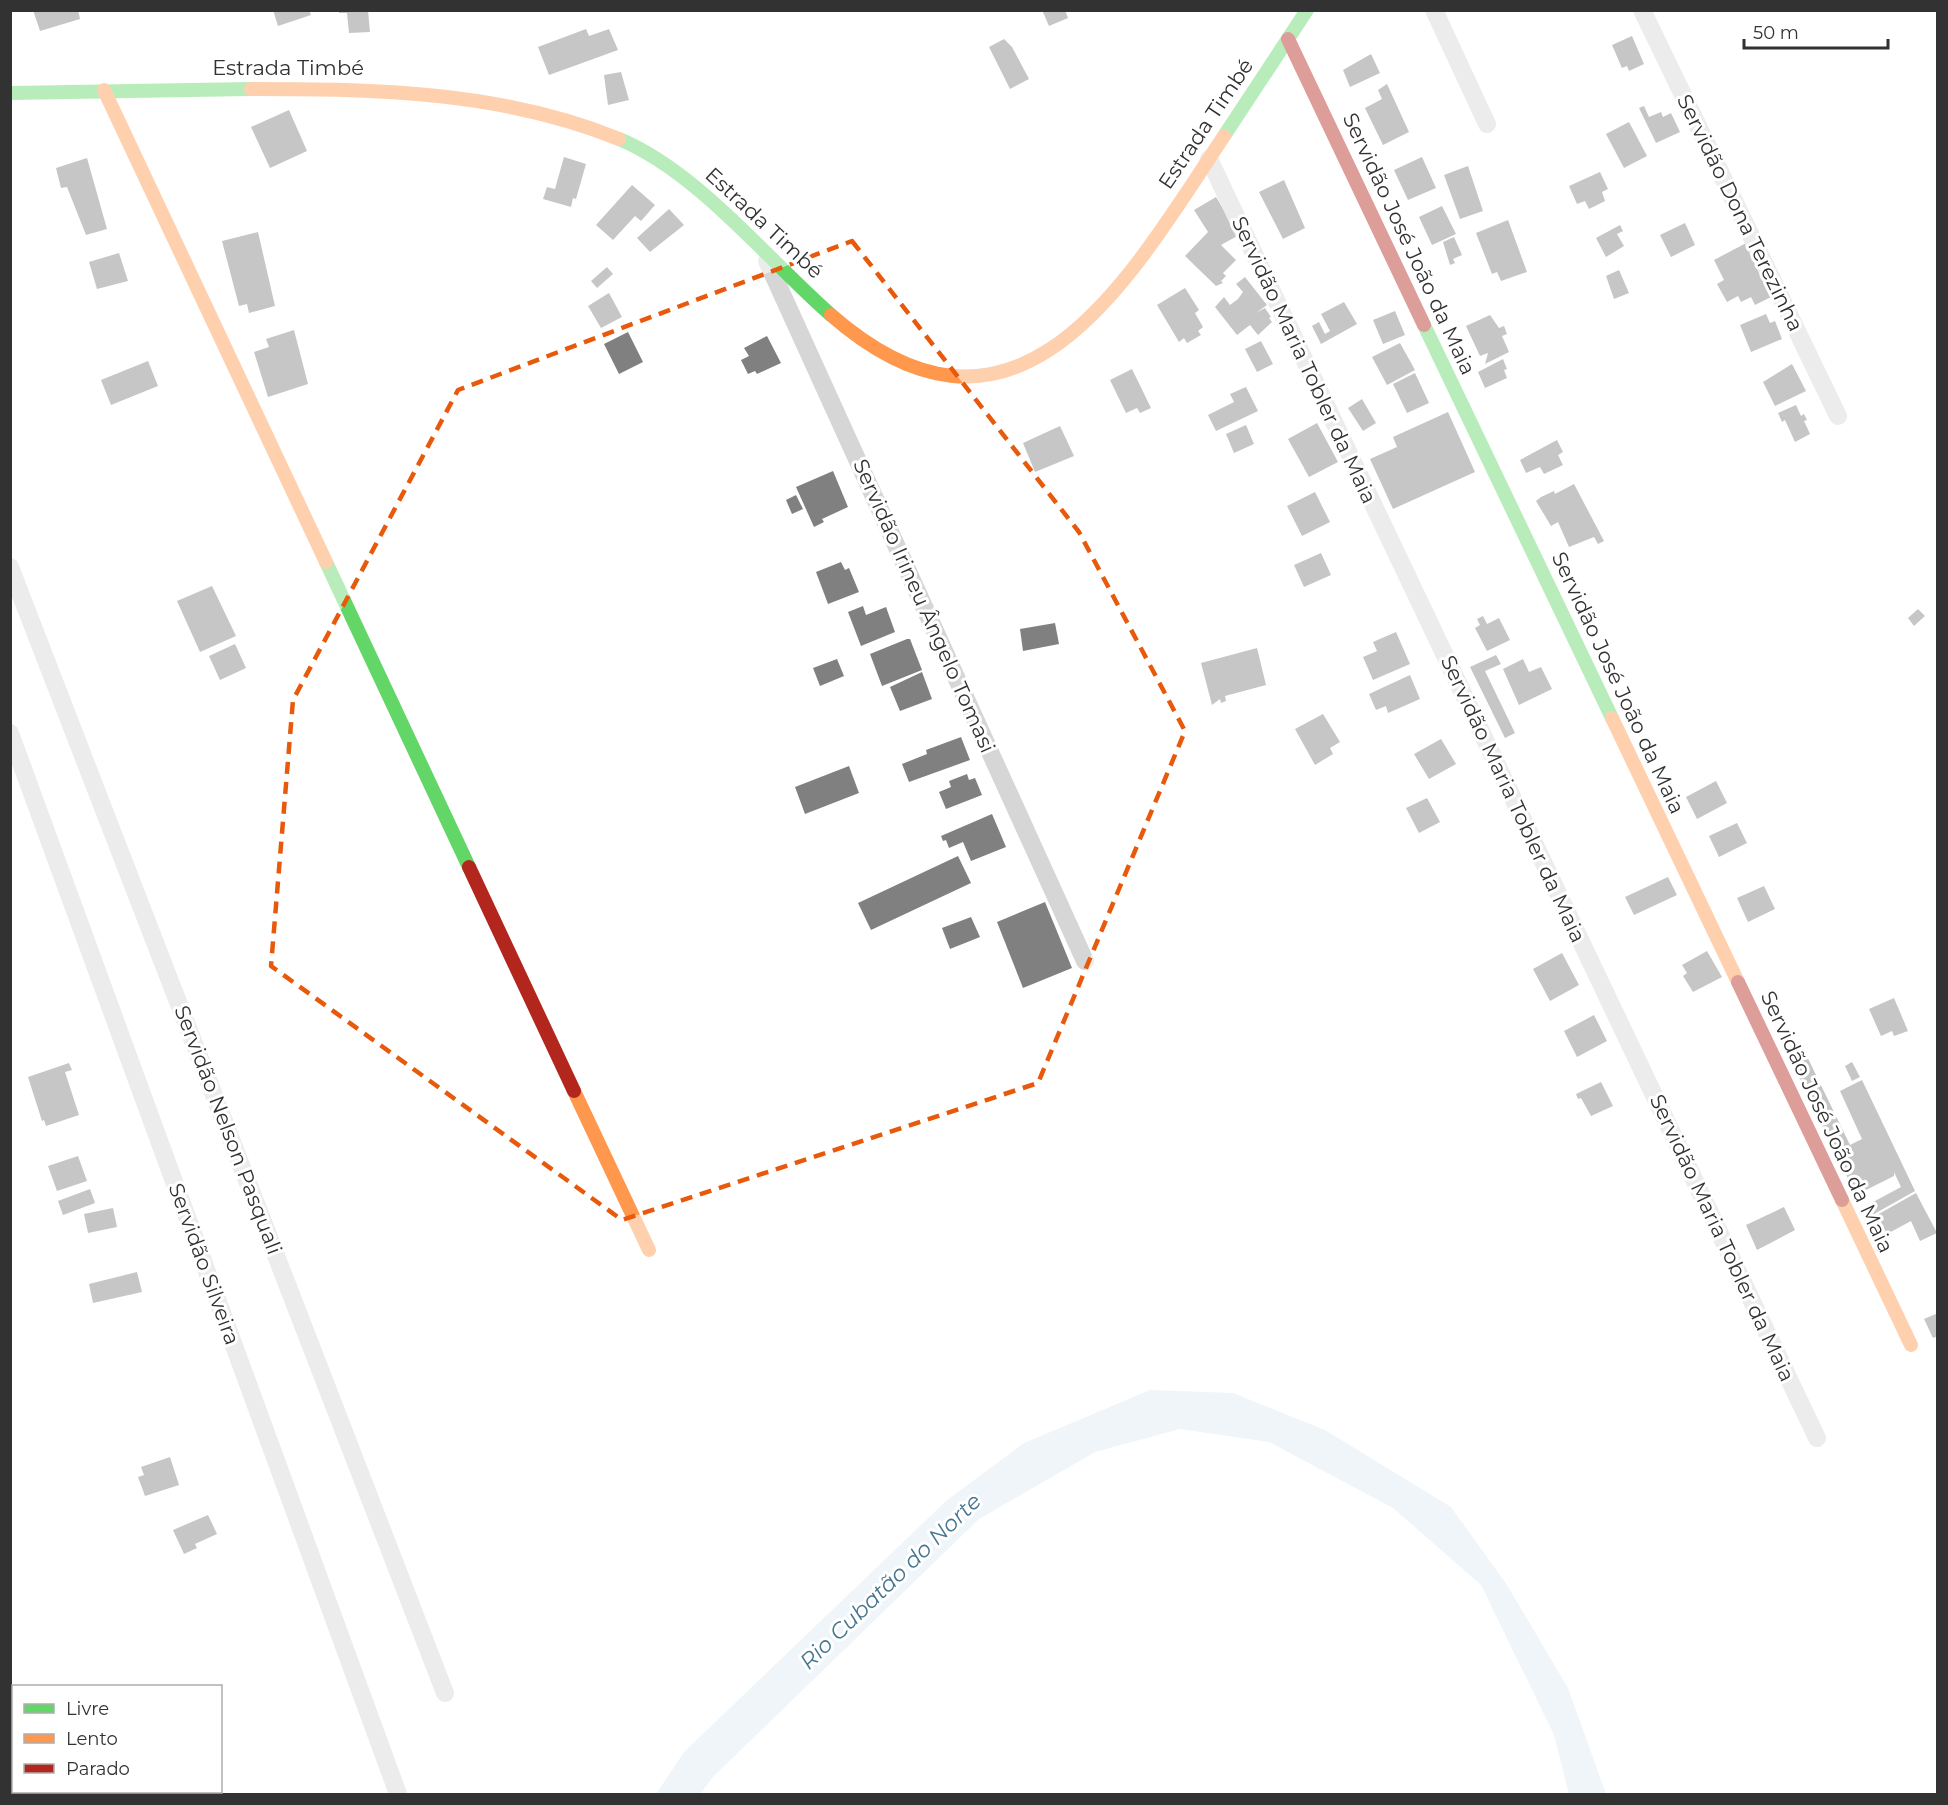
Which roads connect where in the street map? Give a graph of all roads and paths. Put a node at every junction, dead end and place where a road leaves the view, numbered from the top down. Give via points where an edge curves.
1 (1308, 10) edge
2 (1434, 10) edge
3 (1642, 10) edge
4 (1288, 39) junction
5 (104, 90) junction
6 (10, 93) edge
7 (1487, 124) dead end
8 (1209, 159) junction
9 (763, 250) junction
10 (1838, 416) dead end
11 (10, 567) edge
12 (10, 733) edge
13 (1085, 961) dead end
14 (649, 1250) dead end
15 (1911, 1345) dead end
16 (1817, 1438) dead end
17 (445, 1693) dead end
18 (398, 1794) edge

1 - 4 street, Estrada Timbé
2 - 7 street
3 - 10 street, Servidão Dona Terezinha
4 - 8 street, Estrada Timbé
4 - 15 street, Servidão José João da Maia
5 - 6 street, Estrada Timbé
5 - 9 street, Estrada Timbé via 388,90 459,95 525,107 642,148 675,170
5 - 14 street
8 - 9 street, Estrada Timbé via 1101,308 1058,345 1021,367 980,377 929,371 883,352 841,324
8 - 16 street, Servidão Maria Tobler da Maia
9 - 13 street, Servidão Irineu Ângelo Tomasi
11 - 17 street, Servidão Nelson Pasquali
12 - 18 street, Servidão Silveira

